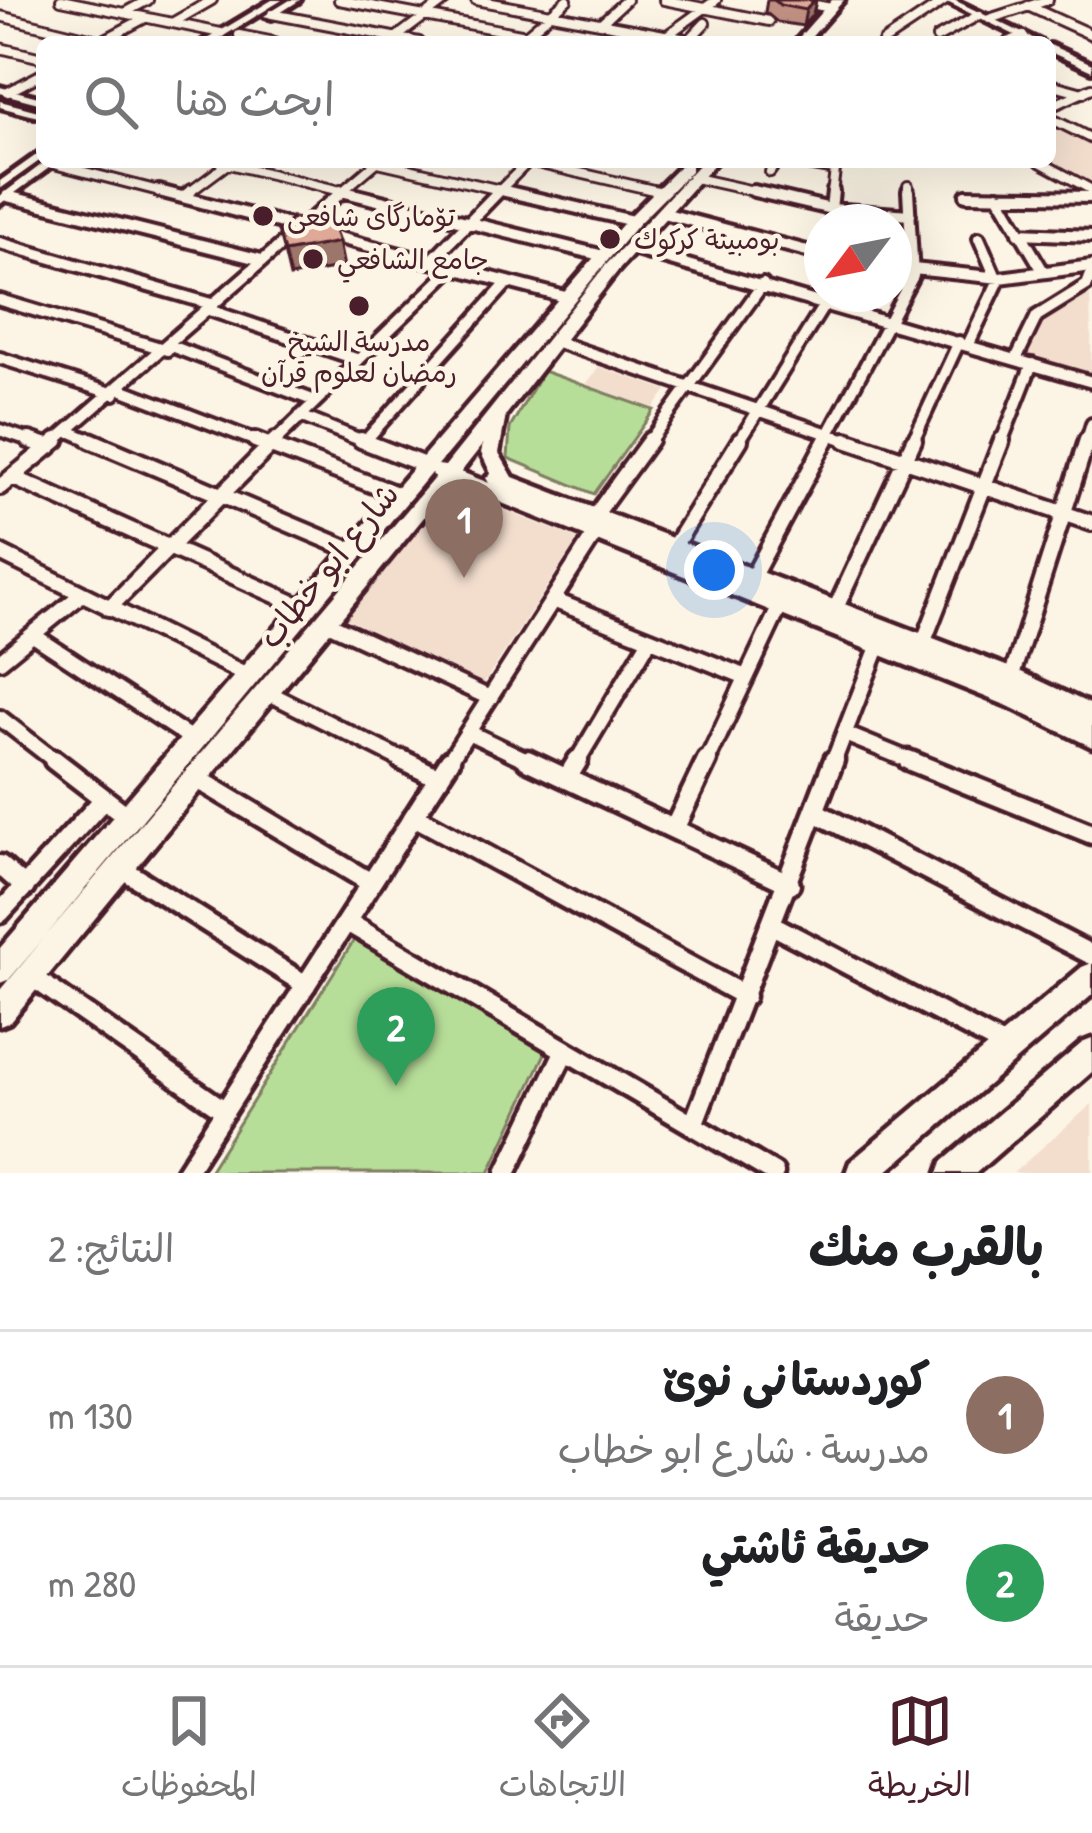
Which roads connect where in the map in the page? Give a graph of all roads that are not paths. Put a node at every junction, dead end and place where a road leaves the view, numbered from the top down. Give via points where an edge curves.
1 (61, 0) edge
2 (148, 0) edge
3 (212, 0) edge
4 (278, 0) edge
5 (296, 0) edge
6 (339, 0) edge
7 (446, 0) edge
8 (476, 0) edge
9 (567, 0) edge
10 (626, 0) edge
11 (664, 0) edge
12 (716, 0) edge
13 (790, 0) edge
14 (851, 0) edge
15 (947, 0) edge
16 (1048, 0) edge
17 (835, 4) edge
18 (1028, 6) junction
19 (707, 9) junction
20 (124, 13) junction
21 (272, 14) junction
22 (551, 14) junction
23 (425, 16) junction
24 (145, 17) junction
25 (984, 17) junction
26 (2, 19) edge
27 (1092, 20) edge
28 (769, 21) dead end
29 (172, 23) junction
30 (601, 23) junction
31 (705, 23) dead end
32 (1074, 26) junction
33 (902, 29) junction
34 (653, 33) junction
35 (239, 35) junction
36 (1023, 35) edge
37 (1092, 35) edge
38 (77, 36) edge
39 (113, 36) edge
40 (217, 36) edge
41 (227, 36) edge
42 (234, 36) edge
43 (244, 36) edge
44 (374, 36) edge
45 (398, 36) edge
46 (513, 36) edge
47 (524, 36) edge
48 (650, 36) edge
49 (666, 36) joint
50 (693, 36) edge
51 (806, 36) edge
52 (819, 36) edge
53 (892, 36) edge
54 (927, 36) edge
55 (948, 36) edge
56 (0, 48) edge
57 (1056, 51) edge
58 (36, 57) edge
59 (1092, 68) edge
60 (36, 77) edge
61 (1056, 85) edge
62 (1087, 90) edge
63 (4, 91) edge
64 (36, 99) edge
65 (0, 104) edge
66 (1056, 104) edge
67 (36, 113) edge
68 (1056, 121) edge
69 (1092, 138) edge
70 (36, 160) edge
71 (43, 168) edge
72 (72, 168) edge
73 (219, 168) edge
74 (249, 168) edge
75 (370, 168) edge
76 (403, 168) edge
77 (524, 168) edge
78 (550, 168) edge
79 (692, 168) edge
80 (696, 168) edge
81 (824, 168) edge
82 (1050, 168) edge
83 (908, 186) dead end
84 (500, 190) junction
85 (342, 192) junction
86 (2, 194) edge
87 (1092, 194) edge
88 (186, 195) junction
89 (966, 195) dead end
90 (998, 195) junction
91 (662, 202) junction
92 (815, 204) edge
93 (832, 204) edge
94 (909, 204) edge
95 (633, 221) junction
96 (468, 223) junction
97 (303, 225) junction
98 (1019, 233) junction
99 (1092, 236) edge
100 (979, 238) dead end
101 (0, 243) edge
102 (629, 248) junction
103 (804, 250) edge
104 (912, 251) edge
105 (262, 260) junction
106 (432, 260) junction
107 (603, 263) junction
108 (455, 266) junction
109 (913, 269) junction
110 (1058, 269) junction
111 (1092, 270) edge
112 (1043, 271) junction
113 (997, 280) junction
114 (508, 282) junction
115 (763, 284) junction
116 (1085, 284) edge
117 (804, 296) edge
118 (569, 298) junction
119 (0, 300) edge
120 (208, 306) junction
121 (820, 312) edge
122 (860, 312) edge
123 (891, 321) junction
124 (554, 340) junction
125 (964, 344) junction
126 (169, 348) junction
127 (0, 358) edge
128 (356, 359) junction
129 (1016, 359) junction
130 (1032, 364) junction
131 (1092, 382) edge
132 (689, 386) junction
133 (118, 392) junction
134 (506, 396) junction
135 (315, 401) junction
136 (759, 410) junction
137 (300, 416) junction
138 (1092, 424) edge
139 (0, 430) edge
140 (69, 431) junction
141 (830, 434) junction
142 (365, 441) junction
143 (272, 445) junction
144 (50, 447) junction
145 (904, 459) junction
146 (441, 465) junction
147 (6, 482) edge
148 (506, 482) junction
149 (984, 486) junction
150 (221, 495) junction
151 (403, 496) junction
152 (1065, 514) junction
153 (1092, 523) edge
154 (595, 525) junction
155 (170, 548) junction
156 (673, 548) junction
157 (356, 552) junction
158 (0, 554) edge
159 (752, 578) junction
160 (81, 595) junction
161 (553, 600) junction
162 (109, 608) junction
163 (779, 608) junction
164 (834, 612) junction
165 (315, 615) junction
166 (33, 635) junction
167 (650, 639) junction
168 (922, 646) junction
169 (878, 647) junction
170 (0, 661) edge
171 (746, 677) junction
172 (1011, 678) junction
173 (259, 684) junction
174 (490, 698) junction
175 (1092, 716) edge
176 (0, 718) edge
177 (469, 732) junction
178 (845, 734) junction
179 (1092, 737) edge
180 (195, 741) junction
181 (196, 778) junction
182 (439, 778) junction
183 (567, 778) junction
184 (104, 799) junction
185 (817, 813) junction
186 (414, 816) junction
187 (128, 817) junction
188 (675, 827) junction
189 (1092, 834) edge
190 (0, 865) edge
191 (121, 868) junction
192 (371, 883) junction
193 (790, 884) junction
194 (25, 887) junction
195 (0, 913) edge
196 (346, 922) junction
197 (774, 926) junction
198 (1092, 956) edge
199 (0, 969) edge
200 (31, 976) junction
201 (1092, 977) edge
202 (306, 985) junction
203 (746, 996) junction
204 (0, 1012) edge
205 (1008, 1048) junction
206 (565, 1050) junction
207 (1092, 1053) edge
208 (225, 1111) junction
209 (693, 1125) junction
210 (185, 1173) edge
211 (506, 1173) edge
212 (774, 1173) edge
213 (860, 1173) edge
214 (953, 1173) edge

1 - 20 street
2 - 20 street
3 - 29 street
4 - 41 street
5 - 21 street
6 - 23 street
7 - 23 street
8 - 22 street
9 - 22 street
10 - 30 street
11 - 19 street
12 - 19 street
13 - 17 street
14 - 52 main road
15 - 25 street
15 - 33 street
16 - 18 street
17 - 51 main road
18 - 25 street
18 - 32 street
19 - 28 street
19 - 49 street
20 - 24 street
21 - 35 street
21 - 44 street
22 - 30 street
22 - 47 street
23 - 45 street
23 - 46 street
24 - 29 street
24 - 39 street
25 - 36 street
25 - 55 street
26 - 38 street
27 - 32 street
29 - 40 street
30 - 34 street
31 - 50 street
32 - 37 street
33 - 53 street
33 - 54 street
34 - 48 street
34 - 49 street
35 - 42 street
35 - 43 street
56 - 58 street
57 - 59 street
60 - 63 street
61 - 62 street
62 - 66 street
63 - 64 street
65 - 67 street
68 - 69 street
70 - 86 street
71 - 86 street
72 - 88 street
73 - 88 street
74 - 85 street
75 - 85 street
76 - 84 street
77 - 84 street
78 - 91 street
79 - 91 main road, شارع ابو خطاب
80 - 92 street
81 - 93 street via 835,170
82 - 87 street
83 - 94 street
84 - 95 street
84 - 96 street
85 - 96 street
85 - 97 street
86 - 105 street
87 - 90 street
88 - 97 street
89 - 90 street
90 - 98 street
91 - 95 main road, شارع ابو خطاب
91 - 102 main road, شارع ابو خطاب
91 - 103 street
95 - 107 main road, شارع ابو خطاب
96 - 106 street
96 - 107 street
97 - 105 street
97 - 106 street
98 - 99 street
98 - 112 street
100 - 113 street
101 - 120 street
102 - 107 main road, شارع ابو خطاب
102 - 115 street
104 - 109 street
105 - 120 street
106 - 108 street
107 - 118 main road, شارع ابو خطاب
107 - 124 main road, شارع ابو خطاب
108 - 114 street
108 - 128 street
109 - 113 street
109 - 123 street
110 - 111 street
110 - 112 street
110 - 116 street
111 - 116 street
112 - 113 street
113 - 125 street
114 - 118 street
114 - 142 street
115 - 117 street
115 - 132 street
116 - 129 street via 1036,316
118 - 146 main road, شارع ابو خطاب
119 - 126 street
120 - 126 street
120 - 128 street
121 - 136 street
122 - 123 street
123 - 125 street
123 - 141 street
124 - 132 street
124 - 134 main road, شارع ابو خطاب
125 - 129 street
125 - 145 street
126 - 133 street
126 - 135 street
127 - 133 street
128 - 135 street
129 - 130 street
130 - 131 street
130 - 149 street
132 - 136 street
132 - 154 street
133 - 140 street
133 - 143 street
134 - 146 main road, شارع ابو خطاب
134 - 148 main road via 490,453
135 - 137 street
136 - 141 street
136 - 156 street
137 - 142 street
137 - 143 street
138 - 152 street
139 - 144 street
140 - 144 street
140 - 150 street
141 - 145 street
141 - 159 street
142 - 146 street
143 - 150 street
143 - 151 street
144 - 147 street
145 - 149 street
145 - 164 street
146 - 148 main road
146 - 151 main road, شارع ابو خطاب
146 - 154 main road
146 - 165 main road, شارع ابو خطاب
147 - 155 street
148 - 154 main road
149 - 152 street
149 - 168 street
150 - 155 street
150 - 157 street
151 - 157 main road, شارع ابو خطاب
152 - 153 street
152 - 172 street
154 - 156 main road
154 - 161 street
154 - 163 main road
155 - 162 street
155 - 165 street
156 - 159 main road
157 - 165 main road, شارع ابو خطاب
158 - 160 street
159 - 164 main road
160 - 162 street
160 - 166 street
161 - 167 street
161 - 174 street
162 - 173 street
163 - 169 main road
163 - 171 street
164 - 168 main road
165 - 173 main road, شارع ابو خطاب
165 - 174 street
166 - 170 street
166 - 180 street
167 - 171 street
167 - 183 street
168 - 172 main road
169 - 178 street
169 - 179 main road
171 - 188 street
172 - 175 main road
173 - 180 main road, شارع ابو خطاب
173 - 181 main road, شارع ابو خطاب
173 - 182 street
174 - 177 street
176 - 184 street
177 - 182 street
177 - 183 street
178 - 185 street
178 - 189 street
180 - 187 main road, شارع ابو خطاب
181 - 191 main road, شارع ابو خطاب
181 - 192 street
182 - 186 street
183 - 188 street
184 - 187 street
184 - 194 street
185 - 193 street
185 - 198 street
186 - 192 street
186 - 203 street
187 - 199 main road, شارع ابو خطاب
188 - 193 street
190 - 194 street
191 - 200 main road, شارع ابو خطاب
191 - 202 street
192 - 196 street
193 - 197 street
194 - 195 street
196 - 202 street
196 - 206 street
197 - 203 street
197 - 205 street
200 - 204 main road, شارع ابو خطاب
200 - 208 street
201 - 205 main road
202 - 208 street
203 - 209 street
205 - 213 main road
206 - 209 street
206 - 211 street
207 - 214 main road
208 - 210 street
209 - 212 street

